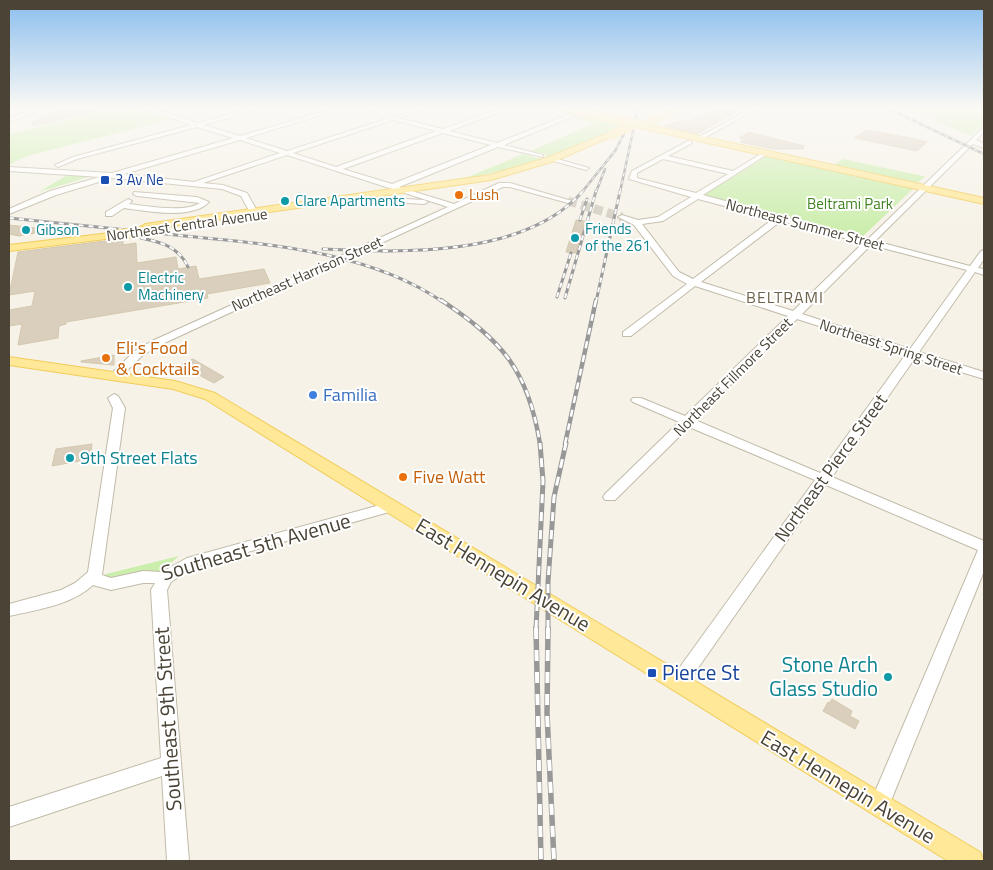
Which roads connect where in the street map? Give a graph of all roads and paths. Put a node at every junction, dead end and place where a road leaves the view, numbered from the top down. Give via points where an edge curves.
1 (109, 149) edge
2 (202, 149) edge
3 (272, 149) edge
4 (299, 149) edge
5 (393, 149) edge
6 (488, 149) edge
7 (511, 149) edge
8 (584, 149) edge
9 (678, 149) edge
10 (748, 149) edge
11 (748, 149) edge
12 (964, 149) edge
13 (764, 152) junction
14 (286, 153) junction
15 (540, 156) dead end
16 (662, 157) junction
17 (556, 160) junction
18 (58, 165) dead end
19 (9, 168) edge
20 (586, 168) dead end
21 (336, 169) junction
22 (733, 174) junction
23 (111, 175) junction
24 (158, 180) junction
25 (196, 183) junction
26 (392, 187) junction
27 (924, 187) junction
28 (448, 188) junction
29 (409, 192) junction
30 (137, 194) junction
31 (696, 197) junction
32 (374, 199) junction
33 (435, 200) junction
34 (984, 200) edge
35 (568, 201) tunnel mouth
36 (122, 205) junction
37 (456, 207) junction
38 (9, 212) edge
39 (110, 214) dead end
40 (255, 214) junction
41 (622, 217) tunnel mouth
42 (779, 218) junction
43 (637, 223) junction
44 (869, 242) junction
45 (9, 248) edge
46 (984, 253) edge
47 (979, 270) edge
48 (693, 283) junction
49 (794, 316) junction
50 (627, 334) dead end
51 (913, 354) junction
52 (9, 361) edge
53 (114, 376) junction
54 (984, 376) edge
55 (114, 398) dead end
56 (638, 400) dead end
57 (688, 422) junction
58 (822, 478) junction
59 (610, 497) dead end
60 (391, 507) junction
61 (984, 547) edge
62 (984, 553) edge
63 (90, 578) junction
64 (165, 578) junction
65 (9, 610) edge
66 (678, 683) junction
67 (171, 764) junction
68 (879, 806) junction
69 (9, 817) edge
70 (178, 861) edge
71 (971, 861) edge

1 - 18 street
2 - 23 street
3 - 14 street
4 - 14 street
5 - 21 street
6 - 26 street
7 - 15 street
8 - 17 main road, Northeast Central Avenue, bridge
9 - 16 street
10 - 13 main road
11 - 13 main road
12 - 27 street, Northeast Fillmore Street
13 - 22 street
13 - 27 main road
14 - 21 street
14 - 25 street
16 - 22 street
16 - 31 street, Northeast Summer Street via 634,172 633,180
17 - 20 street
17 - 28 main road, Northeast Central Avenue via 508,178
17 - 29 main road, Northeast Central Avenue via 491,177
19 - 23 street
21 - 26 street
22 - 31 street
23 - 24 street
23 - 38 street via 53,193
24 - 25 street
24 - 30 street
25 - 40 street via 240,192 248,198
26 - 29 street
27 - 34 main road
27 - 44 street, Northeast Fillmore Street
28 - 29 main road, Northeast Central Avenue
28 - 33 main road via 432,193 430,197
29 - 32 main road, Northeast Central Avenue
29 - 33 street
29 - 40 main road, Northeast Central Avenue
30 - 36 street
30 - 36 street via 205,202 189,210
31 - 42 street, Northeast Summer Street
31 - 43 street via 660,219
32 - 33 street via 428,203
32 - 40 main road, Northeast Central Avenue
33 - 37 street
35 - 37 street, Northeast Harrison Street via 506,184
36 - 39 street
37 - 53 street, Northeast Harrison Street via 156,343 139,353
40 - 45 main road, Northeast Central Avenue
40 - 45 main road, Northeast Central Avenue, bridge
41 - 43 street
42 - 44 street, Northeast Summer Street
42 - 48 street
43 - 48 street, Northeast Spring Street via 676,274
44 - 47 street, Northeast Summer Street
44 - 49 street, Northeast Fillmore Street
46 - 47 street, Northeast Pierce Street
47 - 51 street, Northeast Pierce Street
48 - 49 street, Northeast Spring Street
48 - 50 street
49 - 51 street, Northeast Spring Street
49 - 57 street, Northeast Fillmore Street
51 - 54 street, Northeast Spring Street
51 - 58 street, Northeast Pierce Street
52 - 53 main road, East Hennepin Avenue
53 - 60 main road, East Hennepin Avenue via 184,386 210,396
55 - 63 street via 119,408 98,565
56 - 57 street
57 - 58 street
57 - 59 street, Northeast Fillmore Street
58 - 61 street
58 - 66 street, Northeast Pierce Street
60 - 64 street, Southeast 5th Avenue via 187,564
60 - 66 main road, East Hennepin Avenue
62 - 68 street
63 - 64 street, Southeast 5th Avenue via 111,584 143,577
63 - 65 street via 65,595
64 - 67 street, Southeast 9th Street via 159,590
66 - 68 main road, East Hennepin Avenue
67 - 69 street
67 - 70 street, Southeast 9th Street
68 - 71 main road, East Hennepin Avenue

